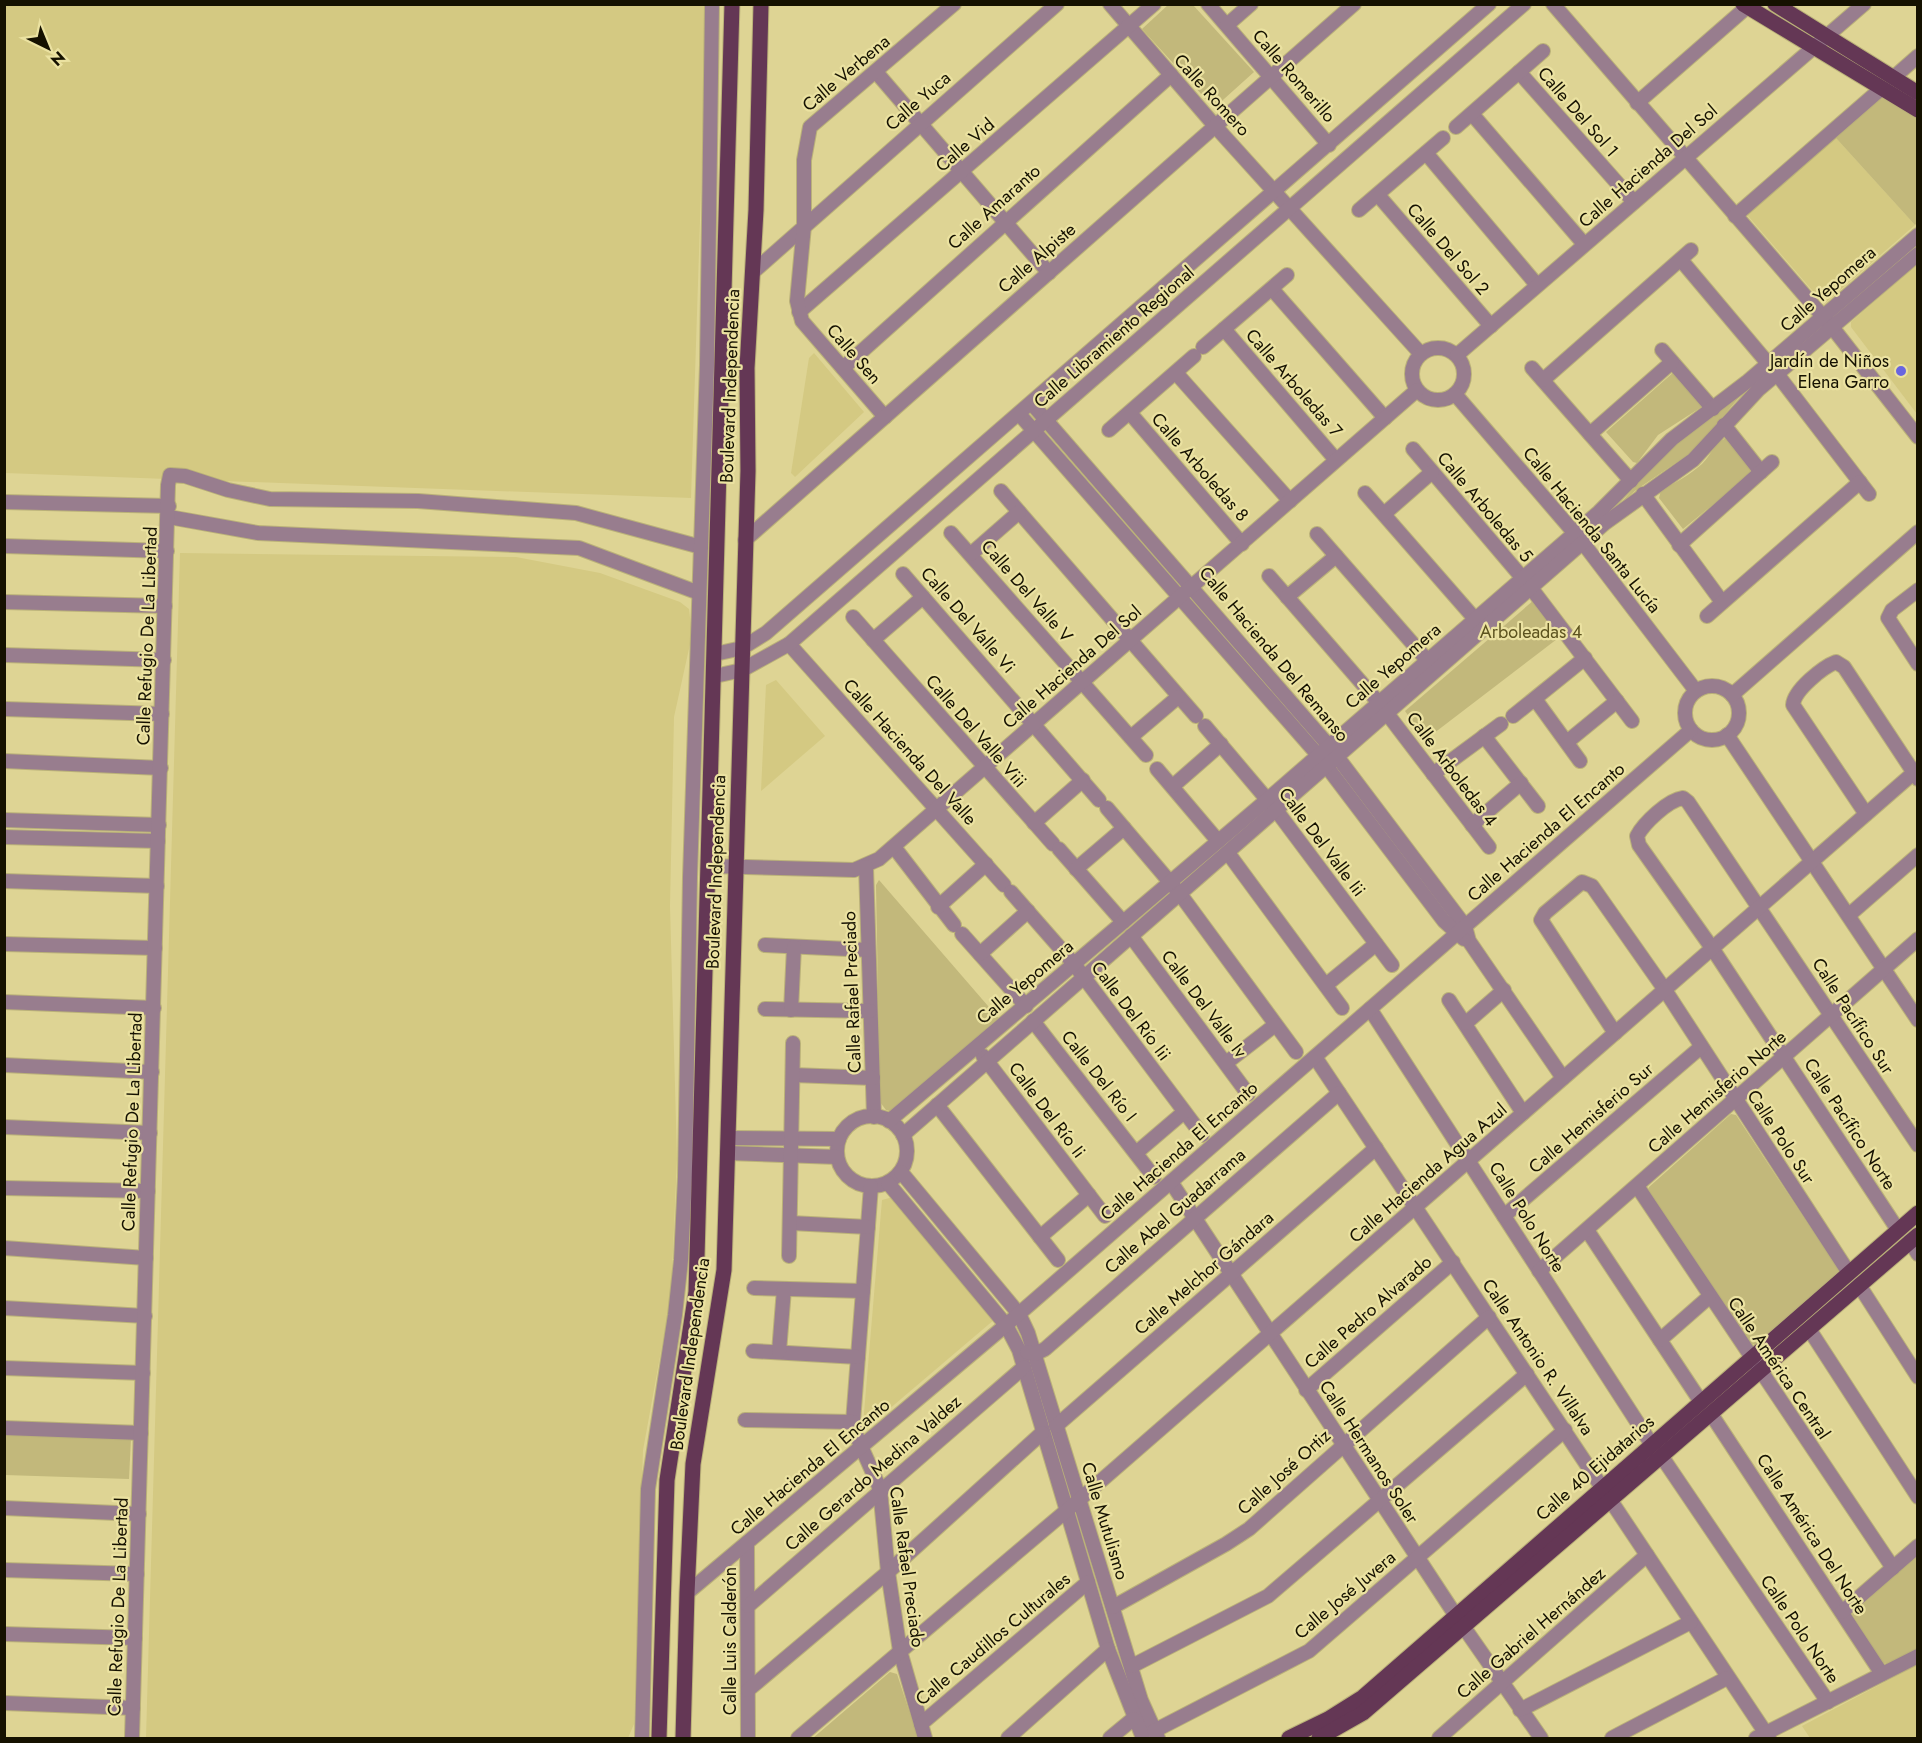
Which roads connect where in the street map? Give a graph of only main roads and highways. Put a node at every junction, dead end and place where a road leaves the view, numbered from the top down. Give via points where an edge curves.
1 (732, 4) edge
2 (761, 4) edge
3 (1775, 4) edge
4 (1745, 6) edge
5 (1888, 83) junction
6 (1917, 93) edge
7 (1917, 110) edge
8 (1917, 1213) edge
9 (1915, 1243) edge
10 (1706, 1408) junction
11 (1460, 1622) junction
12 (659, 1738) edge
13 (683, 1738) edge
14 (1289, 1738) edge
15 (1322, 1738) edge

1 - 12 main road, Boulevard Independencia via 696,1292 667,1480
2 - 13 main road, Boulevard Independencia via 747,368 724,1270 693,1464
3 - 5 main road
4 - 5 main road
5 - 6 main road
5 - 7 main road
8 - 10 main road, Calle 40 Ejidatarios via 1751,1358
9 - 10 main road, Calle 40 Ejidatarios via 1760,1371
10 - 11 main road, Calle 40 Ejidatarios
11 - 14 main road, Calle 40 Ejidatarios via 1350,1707
11 - 15 main road, Calle 40 Ejidatarios via 1364,1713

